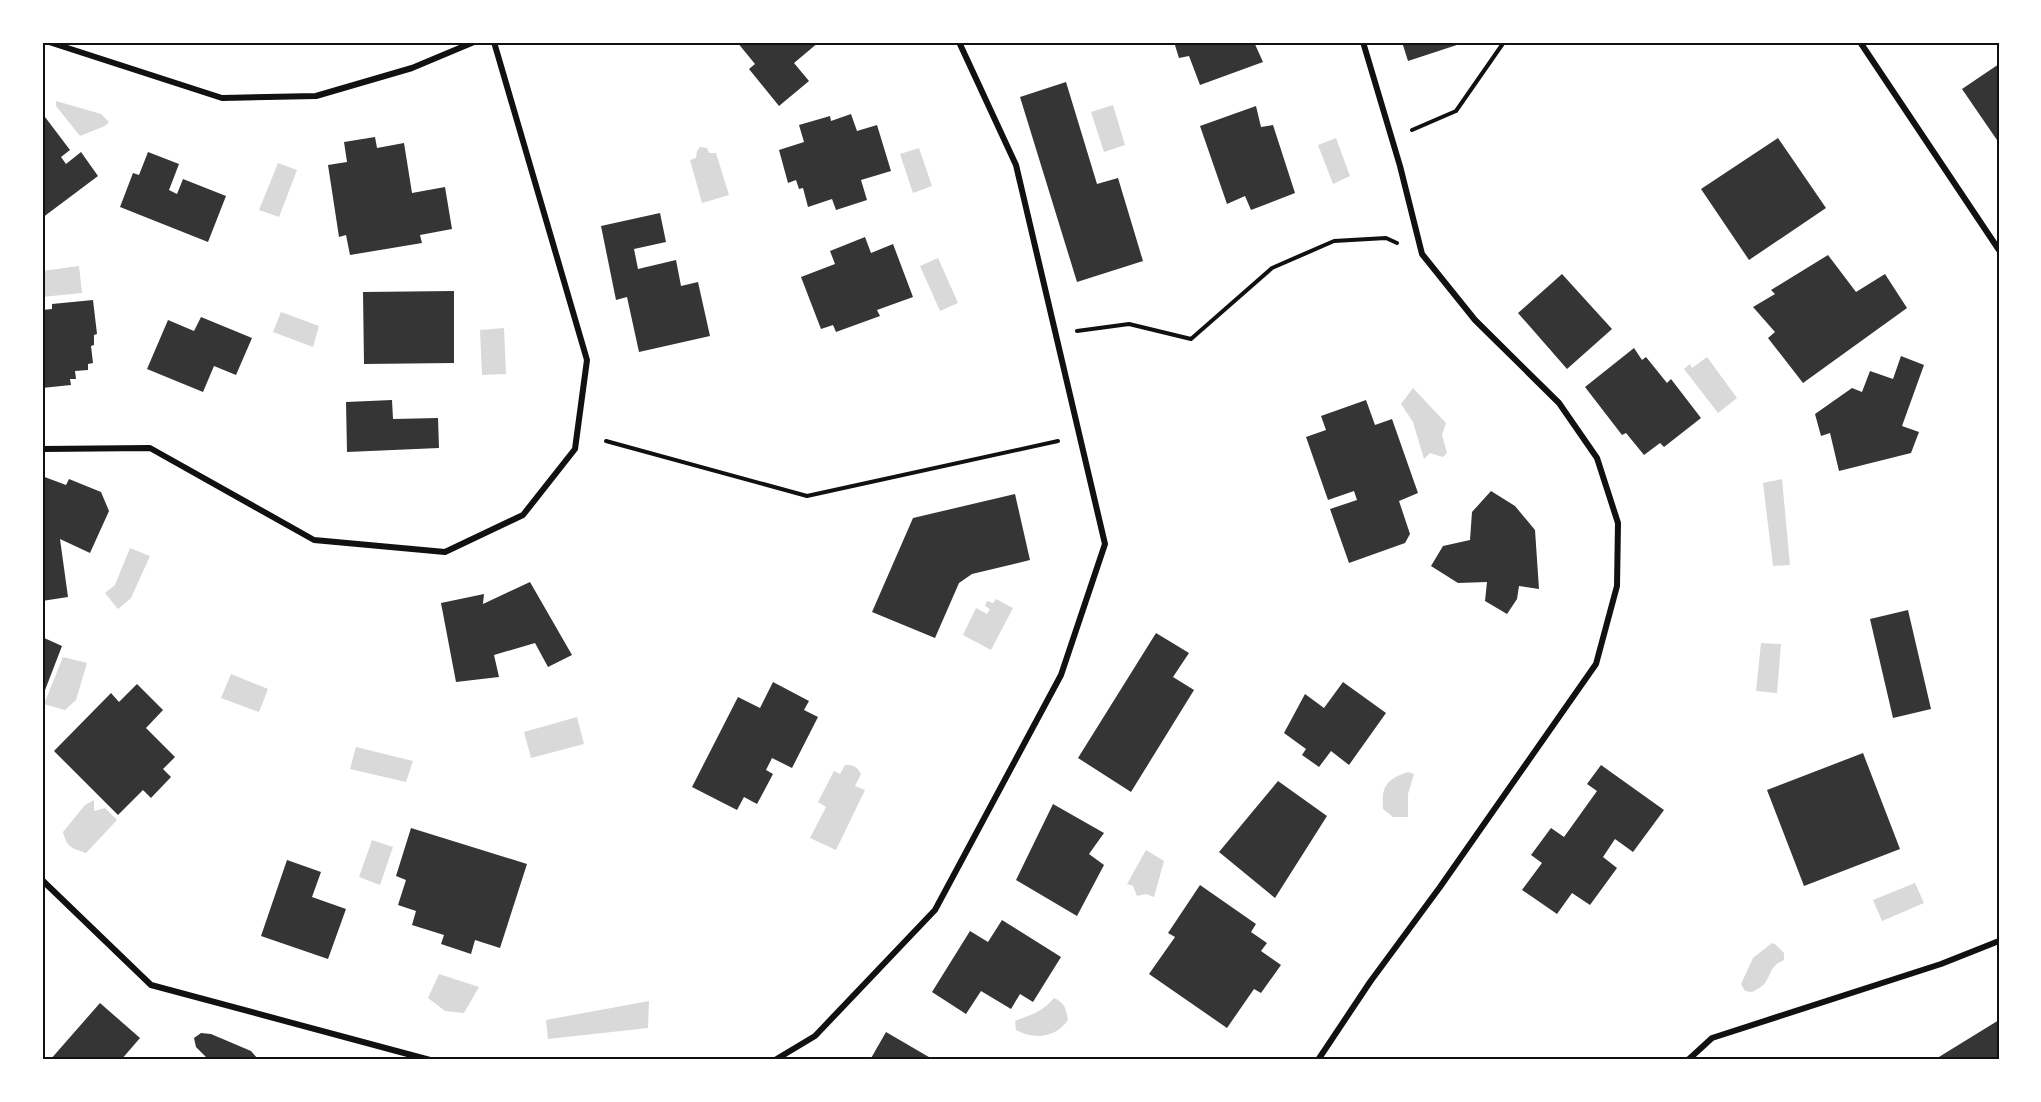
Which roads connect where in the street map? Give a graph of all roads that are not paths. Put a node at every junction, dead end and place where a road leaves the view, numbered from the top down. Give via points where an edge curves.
1 (49, 42) edge
2 (474, 42) edge
3 (494, 42) edge
4 (959, 42) edge
5 (1363, 42) edge
6 (1860, 42) edge
7 (1999, 250) edge
8 (42, 448) edge
9 (42, 880) edge
10 (1999, 941) edge
11 (430, 1060) edge
12 (776, 1060) edge
13 (1318, 1060) edge
14 (1688, 1060) edge

1 - 2 street via 222,98 316,96 412,68
3 - 8 street via 588,360 575,449 523,515 445,552 314,540 150,448
4 - 12 street via 1016,165 1105,544 1061,675 935,910 815,1036
5 - 13 street via 1422,254 1475,320 1559,403 1597,458 1618,523 1617,586 1596,664
6 - 7 street
9 - 11 street via 151,985
10 - 14 street via 1941,964 1712,1038

